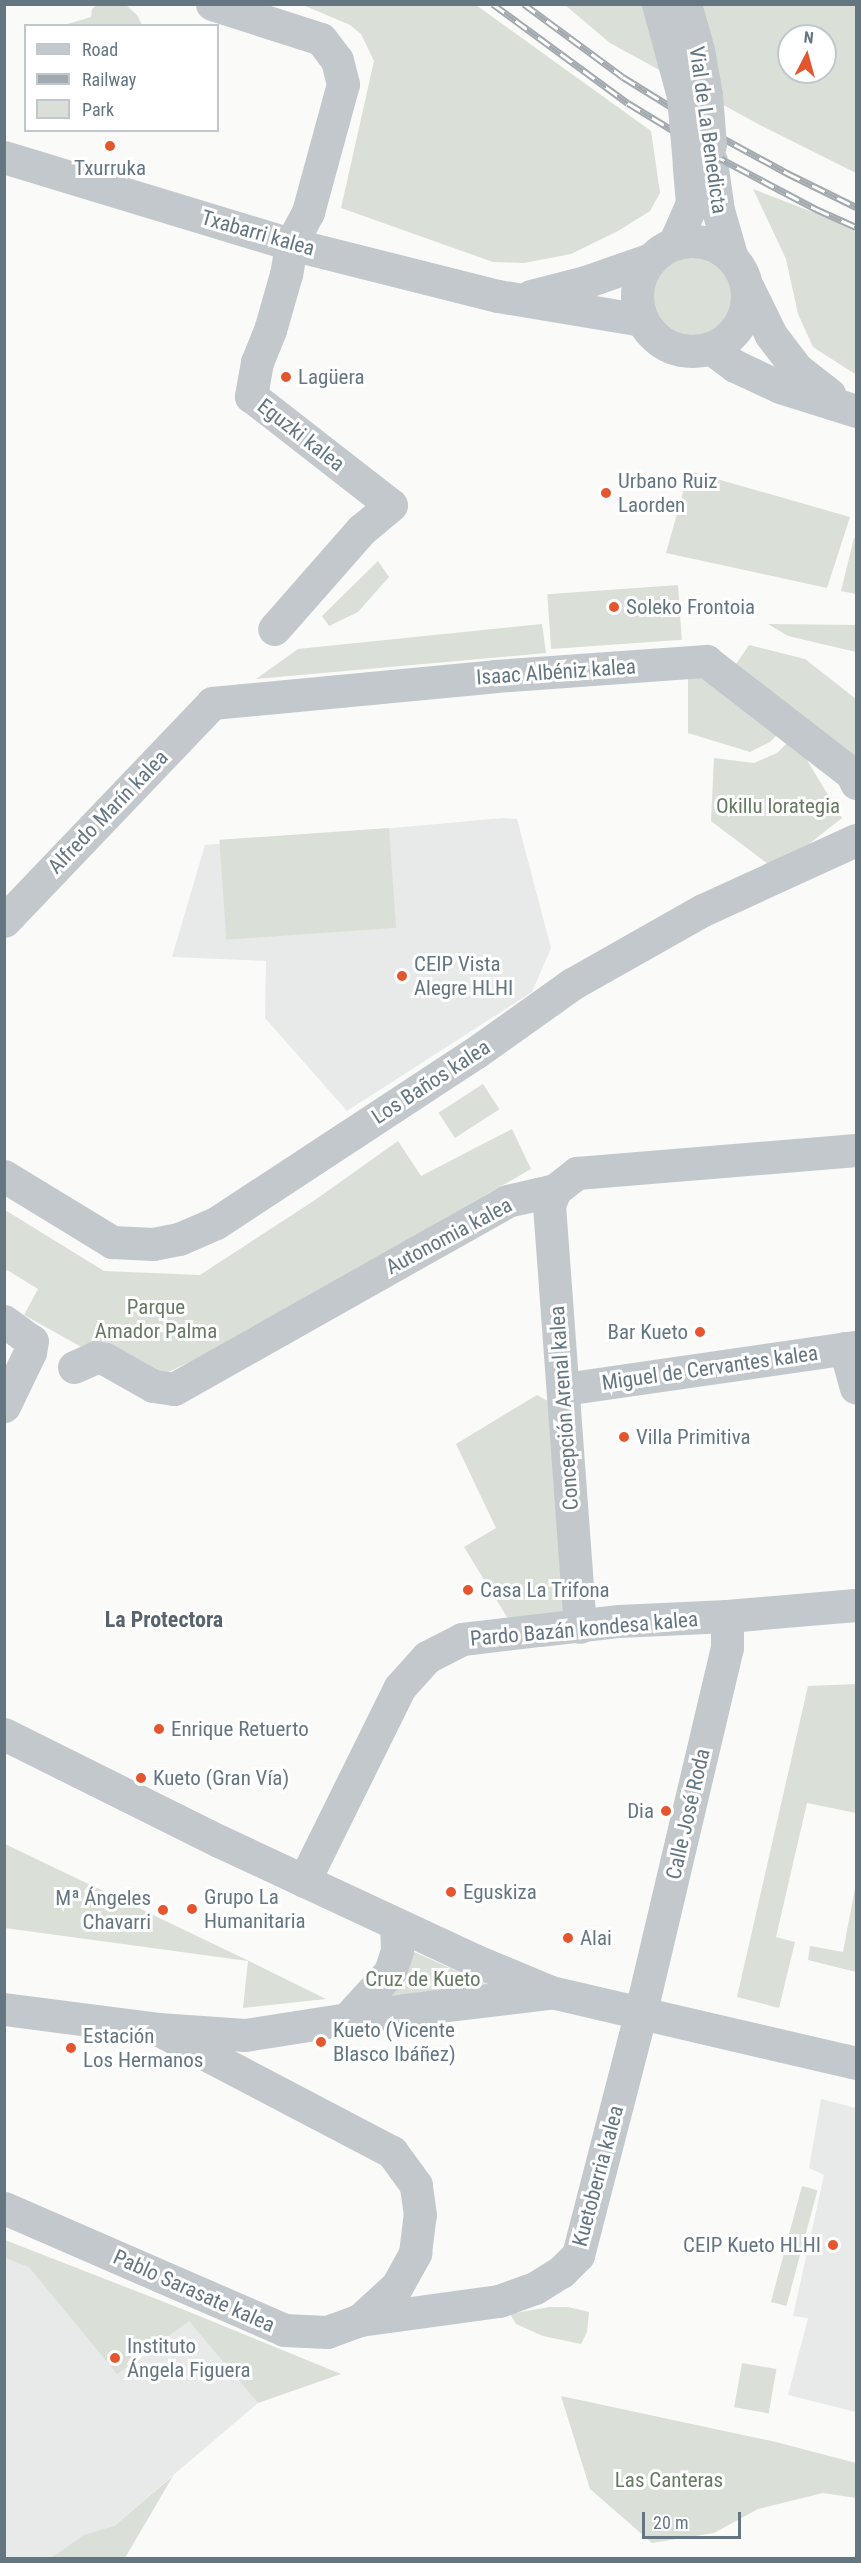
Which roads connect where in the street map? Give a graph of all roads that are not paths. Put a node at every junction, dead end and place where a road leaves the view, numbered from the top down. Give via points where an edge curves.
1 (212, 4) edge
2 (658, 4) edge
3 (685, 4) edge
4 (4, 157) edge
5 (700, 163) junction
6 (291, 244) junction
7 (663, 251) junction
8 (730, 255) junction
9 (748, 288) junction
10 (514, 299) junction
11 (642, 320) junction
12 (711, 348) junction
13 (850, 409) edge
14 (274, 629) dead end
15 (212, 703) joint
16 (856, 783) edge
17 (856, 840) edge
18 (4, 921) edge
19 (856, 1150) edge
20 (4, 1176) edge
21 (555, 1191) junction
22 (14, 1327) edge
23 (851, 1348) edge
24 (74, 1367) dead end
25 (856, 1388) edge
26 (564, 1389) junction
27 (4, 1406) edge
28 (856, 1605) edge
29 (727, 1616) junction
30 (580, 1627) junction
31 (4, 1734) edge
32 (304, 1881) junction
33 (396, 1924) junction
34 (551, 1992) junction
35 (4, 2009) edge
36 (641, 2011) junction
37 (348, 2018) junction
38 (158, 2028) junction
39 (856, 2063) edge
40 (4, 2208) edge
41 (360, 2320) junction

1 - 6 street via 321,39 337,60 343,84 308,212
2 - 5 street, Vial de La Benedicta, bridge
3 - 5 street, Vial de La Benedicta, bridge via 706,96
4 - 6 street, Txabarri kalea
5 - 7 street, Vial de La Benedicta via 692,203
5 - 8 street, Vial de La Benedicta
6 - 10 street, Txabarri kalea
6 - 14 street, Eguzki kalea via 251,396 391,505 362,529
7 - 8 street via 696,240 714,244
7 - 10 street via 549,292
7 - 11 street via 642,273 637,288
8 - 9 street via 742,270
9 - 12 street via 747,307 740,325 728,339
9 - 13 street via 771,335 797,369
10 - 11 street, Txabarri kalea
11 - 12 street via 651,333 677,349
12 - 13 street via 735,366 780,387
15 - 16 street, Isaac Albéniz kalea via 706,661 852,774
15 - 18 street, Alfredo Marín kalea
17 - 20 street, Los Baños kalea via 703,910 573,984 216,1223 179,1239 153,1244 112,1242
19 - 21 street, Autonomia kalea via 576,1173
21 - 24 street, Autonomia kalea via 507,1201 174,1389 153,1386 96,1357
21 - 26 street, Concepción Arenal kalea via 549,1205
22 - 27 street via 32,1341
23 - 25 street
23 - 26 street, Miguel de Cervantes kalea
26 - 30 street, Concepción Arenal kalea
28 - 29 street, Pardo Bazán kondesa kalea
29 - 30 street, Pardo Bazán kondesa kalea via 619,1621
29 - 36 street, Calle José Roda via 728,1648
30 - 32 street, Pardo Bazán kondesa kalea via 462,1639 427,1657 400,1687
31 - 32 street
32 - 33 street
33 - 34 street
33 - 37 street via 396,1950 390,1972
34 - 36 street
34 - 37 street
35 - 38 street
36 - 39 street
36 - 41 street, Kuetoberria kalea via 578,2255 535,2288 499,2301
37 - 38 street via 245,2035
38 - 41 street, Pablo Sarasate kalea via 392,2152 416,2185 420,2215 415,2253 397,2286
40 - 41 street, Pablo Sarasate kalea via 284,2330 327,2332

